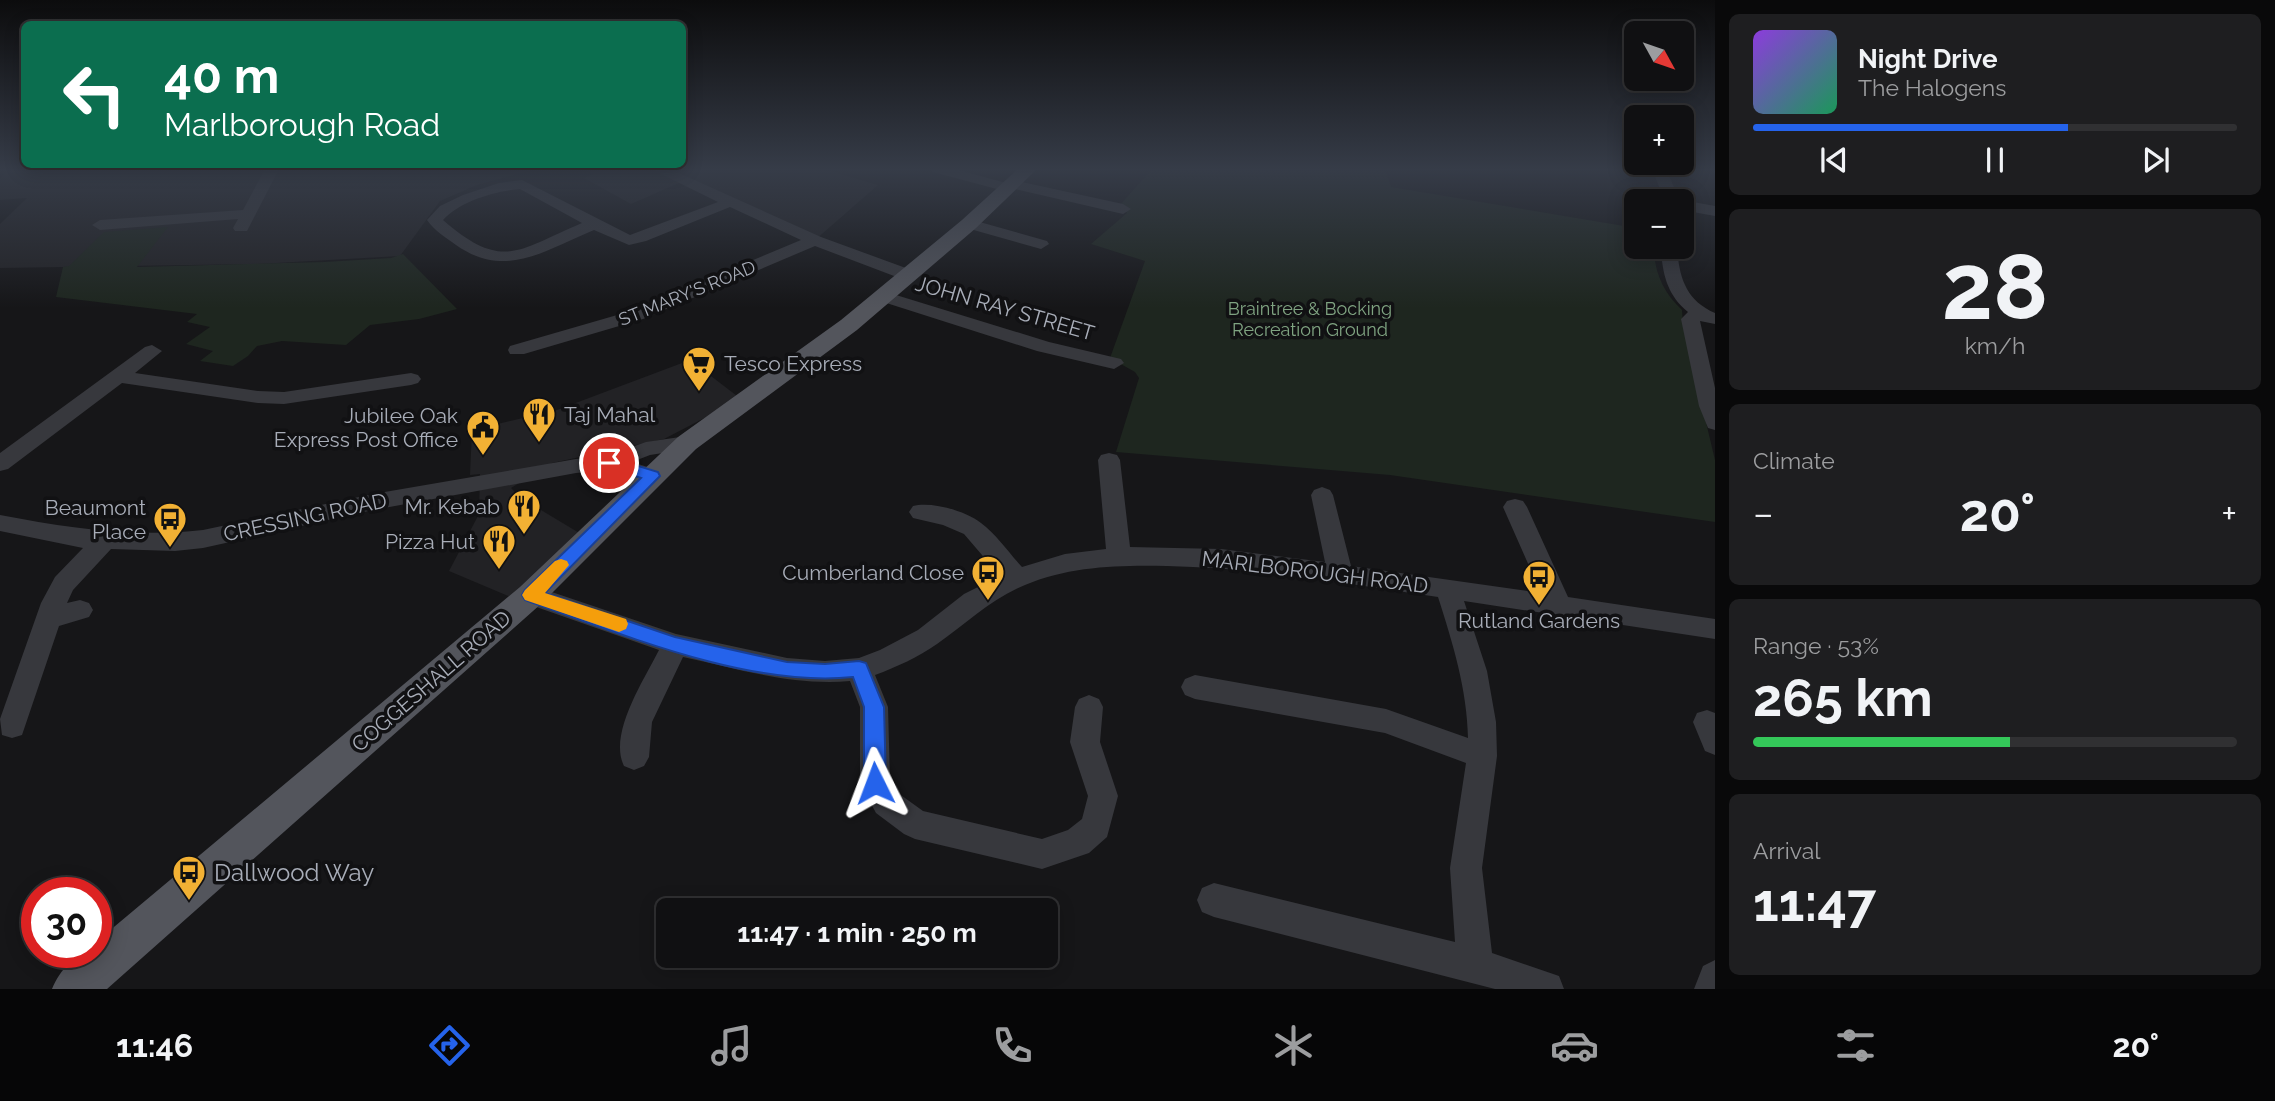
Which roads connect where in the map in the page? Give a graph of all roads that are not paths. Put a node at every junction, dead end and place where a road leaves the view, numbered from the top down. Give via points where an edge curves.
1 (151, 215) edge
2 (247, 215) edge
3 (439, 215) edge
4 (578, 215) edge
5 (697, 215) edge
6 (759, 215) edge
7 (978, 215) edge
8 (146, 221) junction
9 (594, 224) junction
10 (969, 224) junction
11 (100, 225) dead end
12 (815, 240) junction
13 (1041, 244) dead end
14 (1669, 259) edge
15 (908, 275) junction
16 (883, 296) junction
17 (1707, 316) edge
18 (517, 350) dead end
19 (152, 351) dead end
20 (1114, 362) dead end
21 (118, 377) junction
22 (411, 379) dead end
23 (1715, 424) edge
24 (687, 443) junction
25 (1109, 460) dead end
26 (609, 463) junction
27 (0, 464) edge
28 (652, 476) junction
29 (1322, 495) dead end
30 (1516, 507) dead end
31 (921, 513) dead end
32 (0, 523) edge
33 (104, 541) junction
34 (1120, 556) junction
35 (1340, 572) junction
36 (1017, 578) junction
37 (1447, 588) junction
38 (531, 595) junction
39 (1558, 604) junction
40 (80, 610) dead end
41 (48, 619) junction
42 (1715, 629) edge
43 (675, 645) junction
44 (859, 669) junction
45 (1195, 687) dead end
46 (1090, 707) dead end
47 (12, 726) dead end
48 (1482, 756) junction
49 (634, 757) dead end
50 (1214, 900) dead end
51 (1476, 965) junction
52 (1715, 978) edge
53 (74, 989) edge
54 (1546, 989) edge
55 (1712, 989) edge

1 - 8 street
2 - 8 street via 244,221
3 - 9 street via 435,220 439,225 496,258 518,255
4 - 9 street
5 - 9 street via 640,238 623,238
6 - 12 street
7 - 10 main road, COGGESHALL ROAD
8 - 11 street
10 - 13 street via 1013,242
10 - 15 main road, COGGESHALL ROAD
12 - 15 street
12 - 18 street, ST MARY'S ROAD via 638,316
14 - 17 street via 1679,296
15 - 16 main road, COGGESHALL ROAD
16 - 20 street, JOHN RAY STREET via 1044,347
16 - 24 main road, COGGESHALL ROAD via 825,344
17 - 23 street via 1690,318
19 - 21 street
21 - 22 street via 284,398
21 - 27 street
24 - 26 street, CRESSING ROAD via 646,449
24 - 28 main road, COGGESHALL ROAD
25 - 34 street
26 - 28 street, CRESSING ROAD
26 - 33 street, CRESSING ROAD via 373,502 203,539
28 - 38 main road, COGGESHALL ROAD
29 - 35 street
30 - 39 street
31 - 36 street via 972,528
32 - 33 street, CRESSING ROAD
33 - 41 street via 64,584
34 - 35 street, MARLBOROUGH ROAD via 1221,558
34 - 36 street, MARLBOROUGH ROAD via 1065,563
35 - 37 street, MARLBOROUGH ROAD
36 - 44 street, MARLBOROUGH ROAD via 973,601 908,650
37 - 39 street, MARLBOROUGH ROAD
37 - 48 street via 1478,681
38 - 43 street, MARLBOROUGH ROAD
38 - 53 main road, COGGESHALL ROAD
39 - 42 street, MARLBOROUGH ROAD
40 - 41 street
41 - 47 street
43 - 44 street, MARLBOROUGH ROAD via 787,670
43 - 49 street via 638,722
44 - 46 street via 874,707 875,783 887,803 915,824 1042,854 1079,842 1096,827 1103,796 1085,742
45 - 48 street via 1386,721
48 - 51 street via 1466,856
50 - 51 street
51 - 54 street
52 - 55 street

